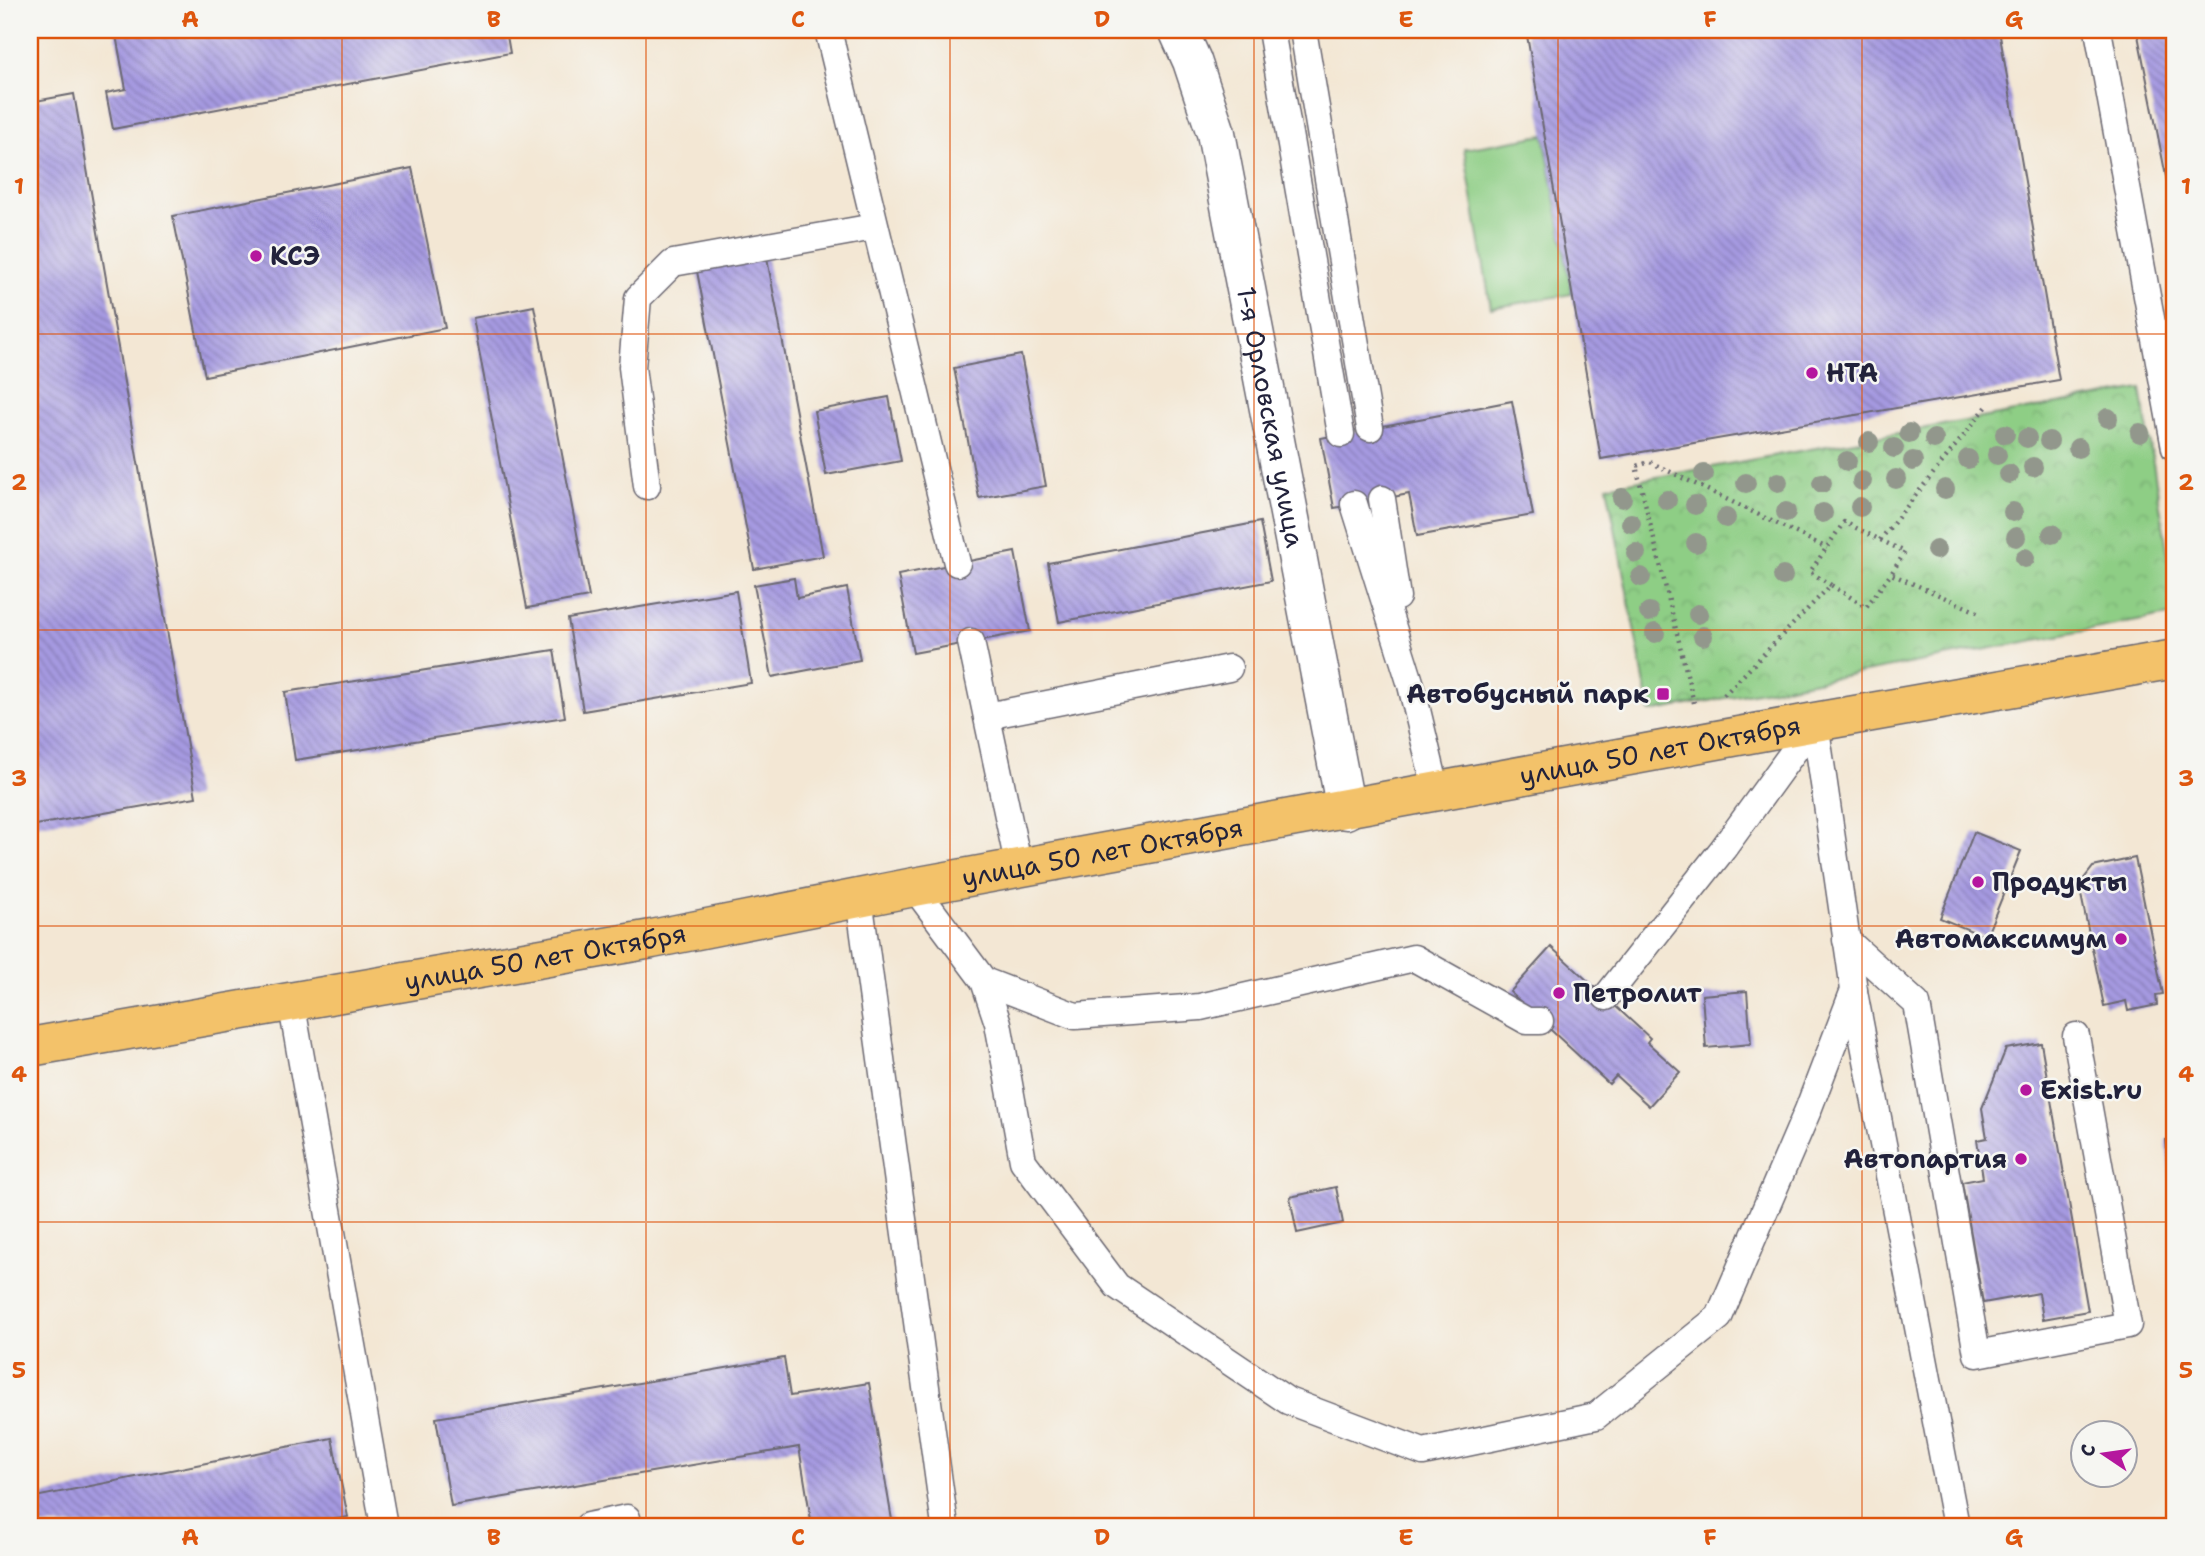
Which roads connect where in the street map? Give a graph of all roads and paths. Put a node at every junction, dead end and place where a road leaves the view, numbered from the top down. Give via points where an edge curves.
1 (828, 30) edge
2 (1178, 30) edge
3 (1271, 30) edge
4 (1303, 30) edge
5 (2098, 30) edge
6 (874, 227) junction
7 (1988, 405) dead end
8 (1370, 428) dead end
9 (1341, 433) dead end
10 (2175, 448) edge
11 (647, 486) dead end
12 (1382, 499) dead end
13 (1354, 504) dead end
14 (1880, 540) junction
15 (1827, 548) junction
16 (957, 563) dead end
17 (1891, 574) junction
18 (1831, 584) junction
19 (1982, 614) dead end
20 (971, 642) dead end
21 (2175, 659) edge
22 (1229, 668) dead end
23 (1411, 685) junction
24 (1721, 698) dead end
25 (1694, 703) dead end
26 (986, 716) junction
27 (1815, 722) junction
28 (1437, 793) junction
29 (1346, 810) junction
30 (1018, 869) junction
31 (914, 887) junction
32 (859, 898) junction
33 (1846, 940) junction
34 (984, 981) junction
35 (1854, 990) junction
36 (1606, 997) dead end
37 (291, 1001) junction
38 (1540, 1021) dead end
39 (2077, 1036) dead end
40 (30, 1047) edge
41 (384, 1526) edge
42 (588, 1526) edge
43 (628, 1526) edge
44 (945, 1526) edge
45 (1956, 1526) edge

1 - 6 lane
2 - 29 street, 1-я Орловская улица via 1216,133
3 - 9 lane
4 - 8 lane
5 - 10 lane
6 - 11 lane via 673,263 638,298 632,368
6 - 16 lane
7 - 14 path
12 - 23 lane
13 - 23 lane
14 - 15 path via 1844,522
14 - 17 path via 1905,552
15 - 18 path via 1810,572
15 - 25 path via 1650,462 1636,466
17 - 18 path via 1866,607
17 - 19 path
18 - 24 path
20 - 26 lane
21 - 27 main road, улица 50 лет Октября
22 - 26 lane
23 - 28 lane
26 - 30 lane
27 - 28 main road, улица 50 лет Октября
27 - 33 lane
27 - 36 lane via 1723,849
28 - 29 main road, улица 50 лет Октября
29 - 30 main road, улица 50 лет Октября
30 - 31 main road, улица 50 лет Октября
31 - 32 main road, улица 50 лет Октября
31 - 34 lane
32 - 37 main road, улица 50 лет Октября
32 - 44 lane
33 - 35 lane
33 - 39 lane via 1917,1004 1977,1354 2128,1325
34 - 35 lane via 998,1024 1023,1161 1117,1286 1289,1401 1423,1452 1597,1416 1718,1317 1808,1110
34 - 38 lane via 1076,1016 1200,1007 1414,958 1527,1021
35 - 45 lane
37 - 40 main road, улица 50 лет Октября
37 - 41 lane
42 - 43 lane via 627,1518

